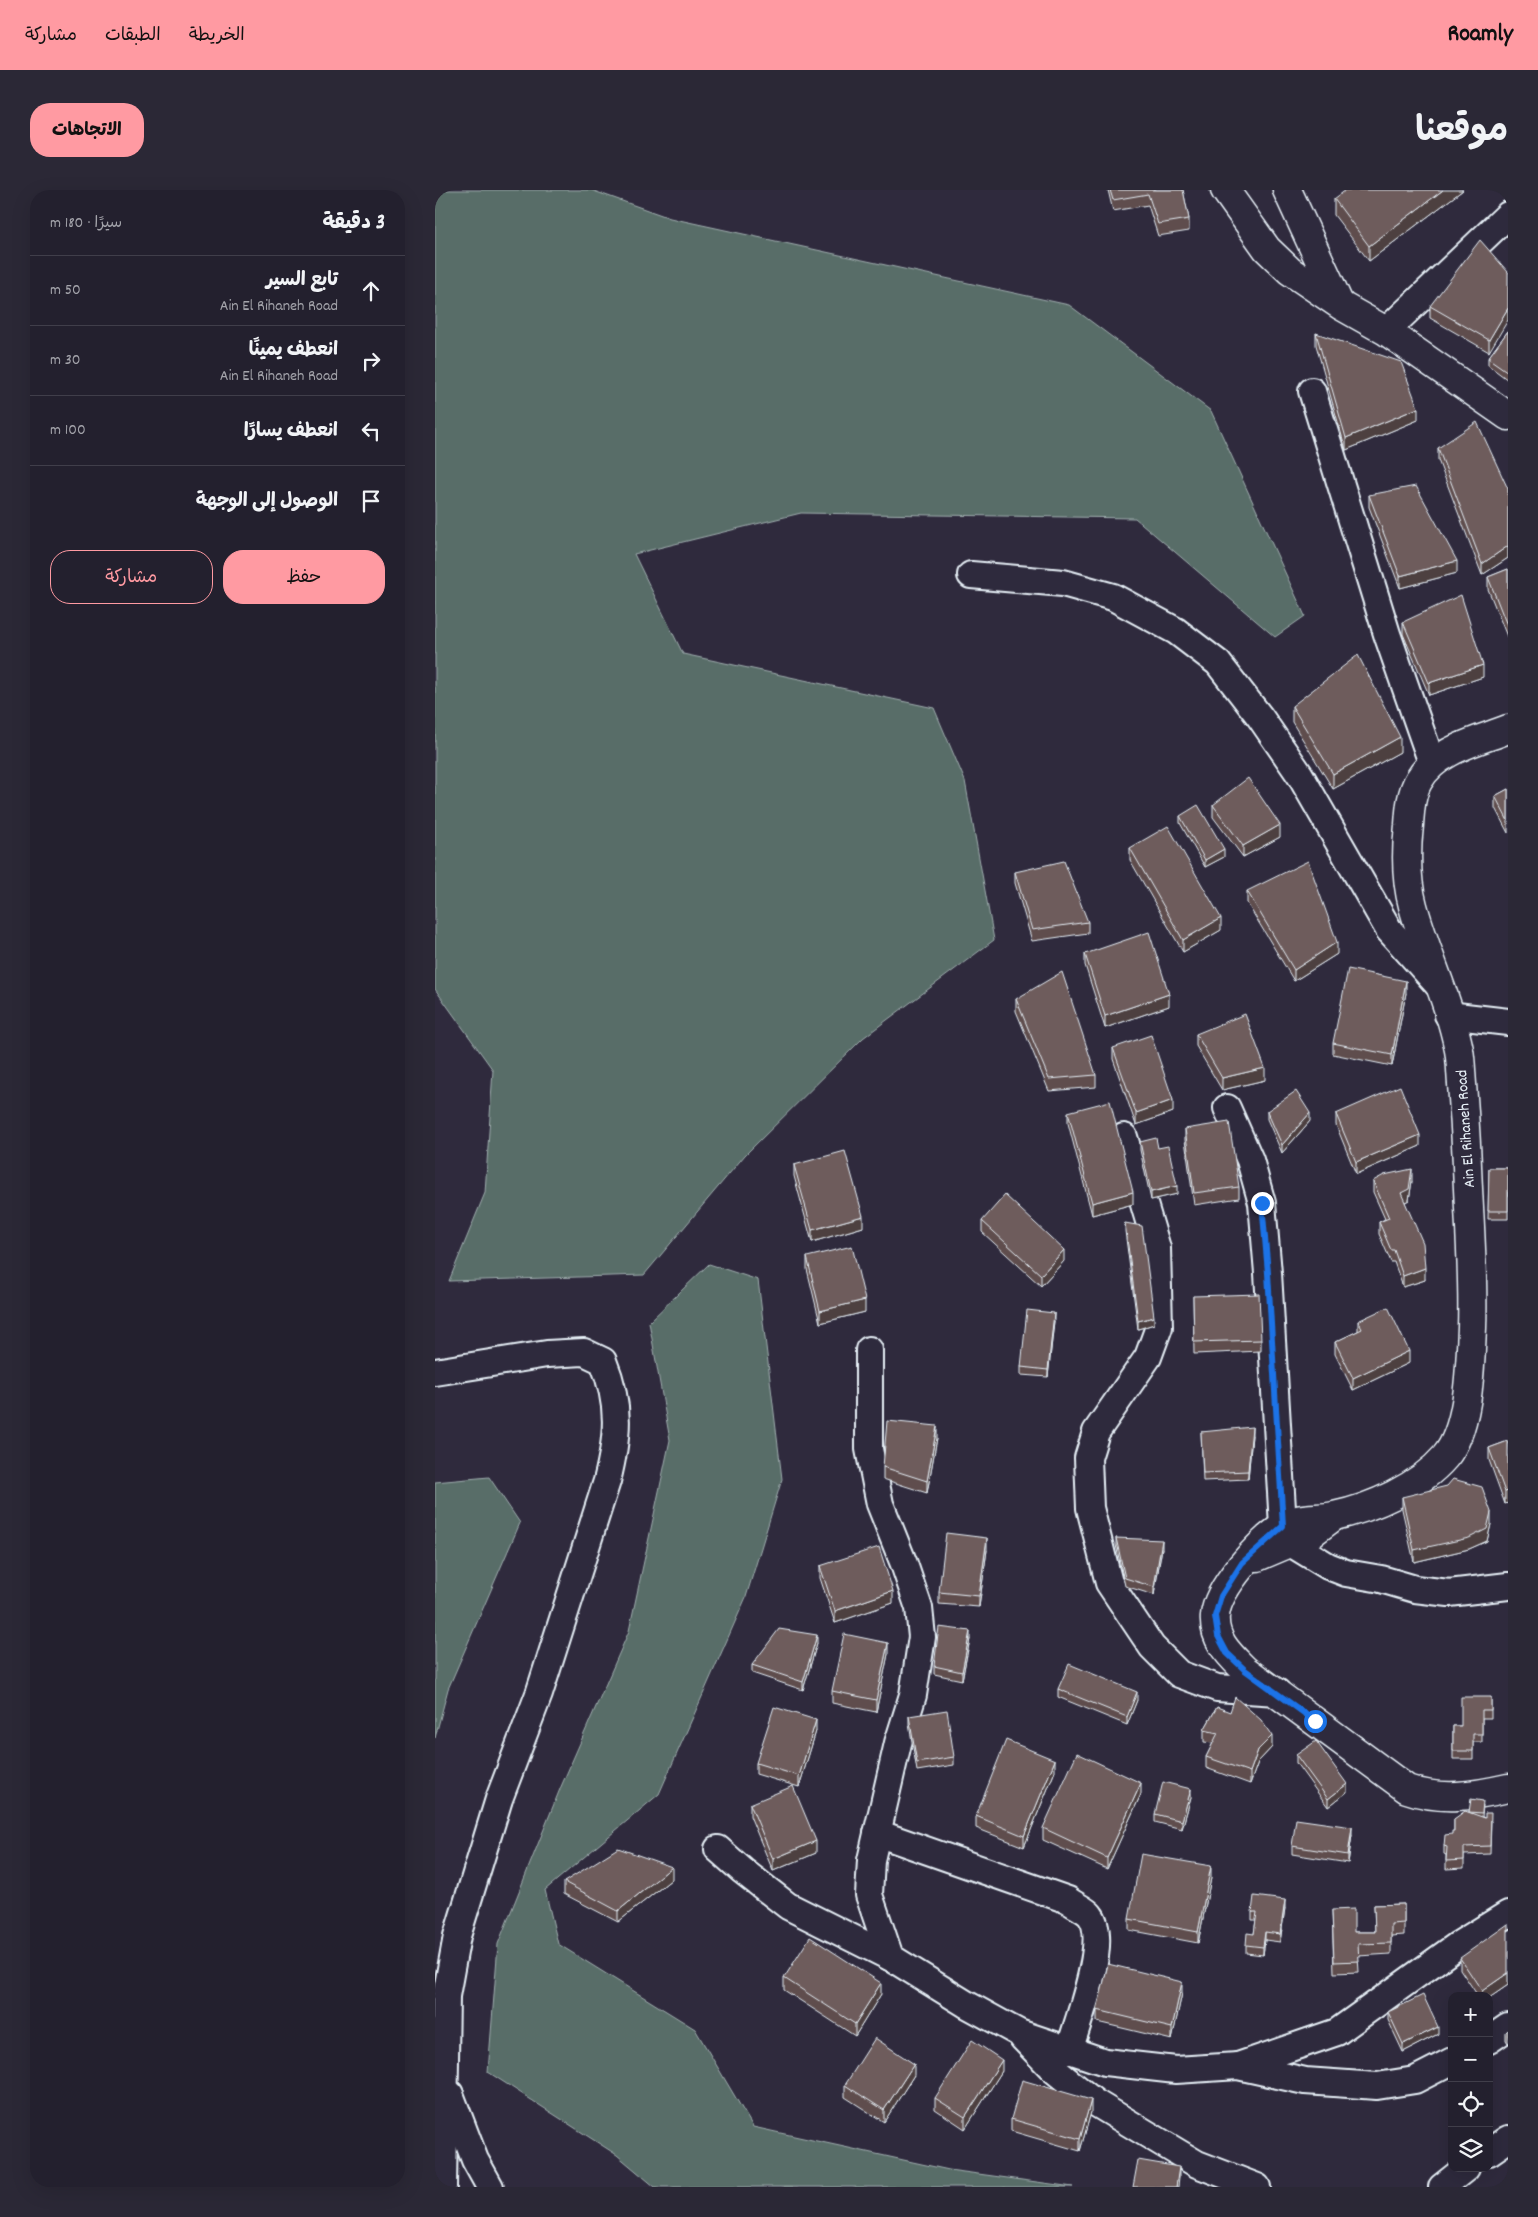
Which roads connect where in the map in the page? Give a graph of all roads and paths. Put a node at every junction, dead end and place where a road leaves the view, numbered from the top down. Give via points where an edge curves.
1 (1225, 190) edge
2 (1287, 190) edge
3 (1508, 215) edge
4 (1340, 305) junction
5 (1386, 331) junction
6 (1312, 391) dead end
7 (1508, 416) edge
8 (971, 575) dead end
9 (1508, 729) edge
10 (1432, 764) junction
11 (1440, 987) junction
12 (1448, 1015) junction
13 (1508, 1022) edge
14 (1227, 1108) dead end
15 (1124, 1137) dead end
16 (869, 1350) dead end
17 (435, 1372) edge
18 (1296, 1531) junction
19 (1508, 1586) edge
20 (1277, 1692) junction
21 (1508, 1788) edge
22 (877, 1833) junction
23 (718, 1849) dead end
24 (1508, 1914) edge
25 (891, 1957) junction
26 (1508, 2028) edge
27 (1019, 2034) junction
28 (1493, 2037) edge
29 (1069, 2051) junction
30 (1448, 2063) edge
31 (1237, 2066) junction
32 (445, 2079) junction
33 (1508, 2139) edge
34 (1493, 2149) edge
35 (1461, 2172) edge
36 (443, 2187) edge
37 (490, 2187) edge
38 (1257, 2187) edge
39 (1442, 2187) edge

1 - 4 street via 1267,249 1290,271
2 - 4 street
3 - 5 street
4 - 5 street
5 - 7 street
6 - 10 street via 1387,634
8 - 11 street via 1063,583 1113,597 1176,631 1218,663 1300,775 1389,930
9 - 10 street, Ain El Rihaneh Road via 1457,748
10 - 11 street, Ain El Rihaneh Road via 1419,780 1411,801 1408,874 1413,905
11 - 12 street, Ain El Rihaneh Road
12 - 13 street
12 - 18 street, Ain El Rihaneh Road via 1459,1050 1470,1238 1472,1321 1469,1383 1461,1426 1447,1455 1430,1471 1379,1504
14 - 18 street via 1250,1160 1262,1203 1278,1468 1282,1495
15 - 20 street via 1157,1248 1159,1327 1148,1358 1096,1432 1088,1458 1090,1508 1109,1583 1153,1647 1179,1674 1217,1688
16 - 22 street via 869,1450 880,1504 919,1608 923,1637 913,1695
17 - 32 street via 547,1354 583,1352 603,1361 611,1380 616,1421 615,1446 607,1481 539,1694 499,1799 457,1936 445,1996
18 - 19 street via 1328,1566 1346,1573 1415,1589 1449,1593
18 - 20 street via 1242,1563 1221,1596 1215,1616 1218,1636 1227,1653
20 - 21 street via 1407,1789 1424,1795 1458,1798
22 - 25 street via 869,1895
22 - 29 street via 1068,1900 1091,1916 1097,1940 1095,1961
23 - 25 street via 788,1906
24 - 31 street via 1458,1945 1337,2032
25 - 27 street
26 - 28 street
27 - 29 street
27 - 38 street via 1053,2069 1094,2102 1197,2164
29 - 31 street via 1105,2062 1176,2070
30 - 31 street via 1415,2080 1377,2086 1305,2081
32 - 36 street
32 - 37 street via 475,2160
33 - 34 street
35 - 39 street

